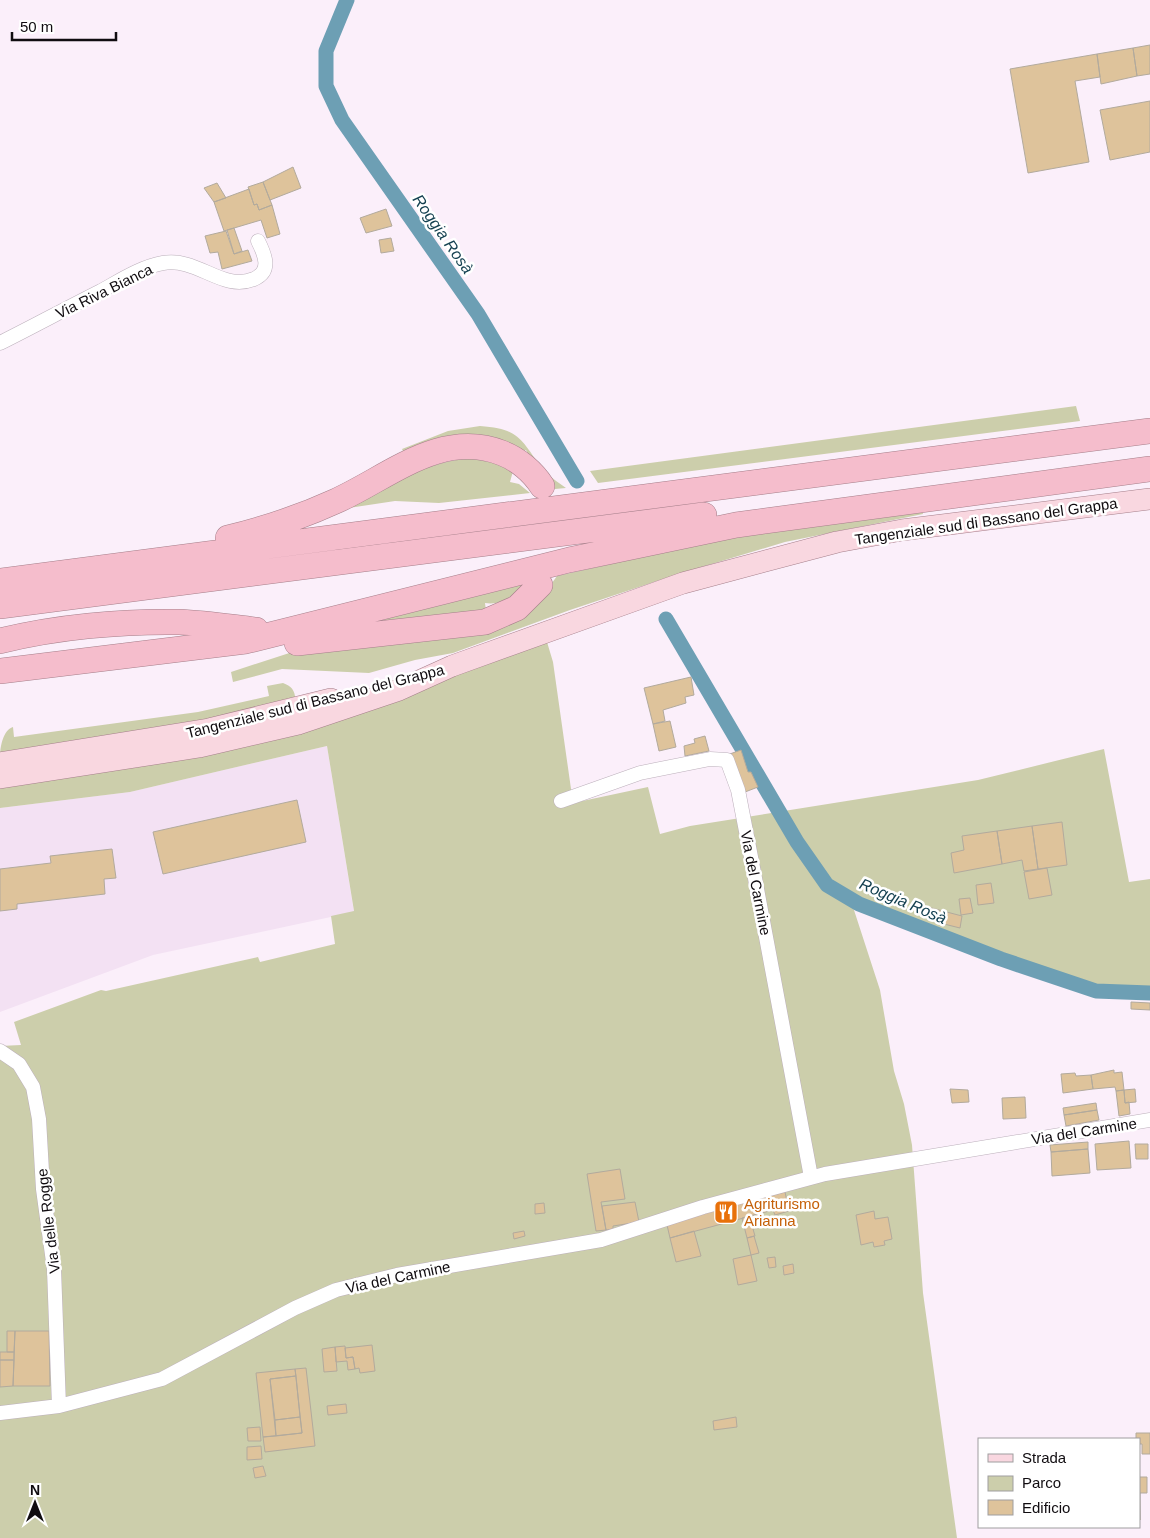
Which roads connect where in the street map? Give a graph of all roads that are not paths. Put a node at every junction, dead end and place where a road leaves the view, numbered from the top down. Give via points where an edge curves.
1 (258, 241) dead end
2 (0, 343) edge
3 (1150, 430) edge
4 (1150, 458) edge
5 (1150, 470) edge
6 (542, 486) dead end
7 (1150, 499) edge
8 (70, 572) junction
9 (0, 581) edge
10 (540, 585) dead end
11 (0, 606) edge
12 (282, 632) junction
13 (0, 641) edge
14 (246, 641) junction
15 (452, 666) junction
16 (0, 671) edge
17 (0, 763) edge
18 (0, 778) edge
19 (561, 802) dead end
20 (0, 1050) edge
21 (1150, 1120) edge
22 (811, 1177) junction
23 (59, 1406) junction
24 (0, 1413) edge

1 - 2 street, Via Riva Bianca via 267,261 265,270 256,278 241,283 225,281 197,266 181,262 155,265
3 - 8 highway
4 - 11 highway
5 - 12 highway via 736,525 569,560
6 - 8 highway via 529,471 507,455 482,447 454,446 424,455 343,498 288,521 212,541 102,556
7 - 15 main road, Tangenziale sud di Bassano del Grappa via 902,530 837,542 682,583
8 - 9 highway
10 - 14 highway via 524,603 478,624 284,644
12 - 13 highway via 179,622 97,626
12 - 14 highway
14 - 16 highway
15 - 17 main road, Tangenziale sud di Bassano del Grappa via 234,724
15 - 18 main road, Tangenziale sud di Bassano del Grappa via 381,697 258,734 191,748
19 - 22 street, Via del Carmine via 640,773 710,759 727,760 738,790 748,838
20 - 23 street, Via delle Rogge via 20,1064 33,1087 54,1269
21 - 22 street, Via del Carmine
22 - 23 street, Via del Carmine via 601,1240 397,1275 336,1290 162,1378
23 - 24 street, Via del Carmine

